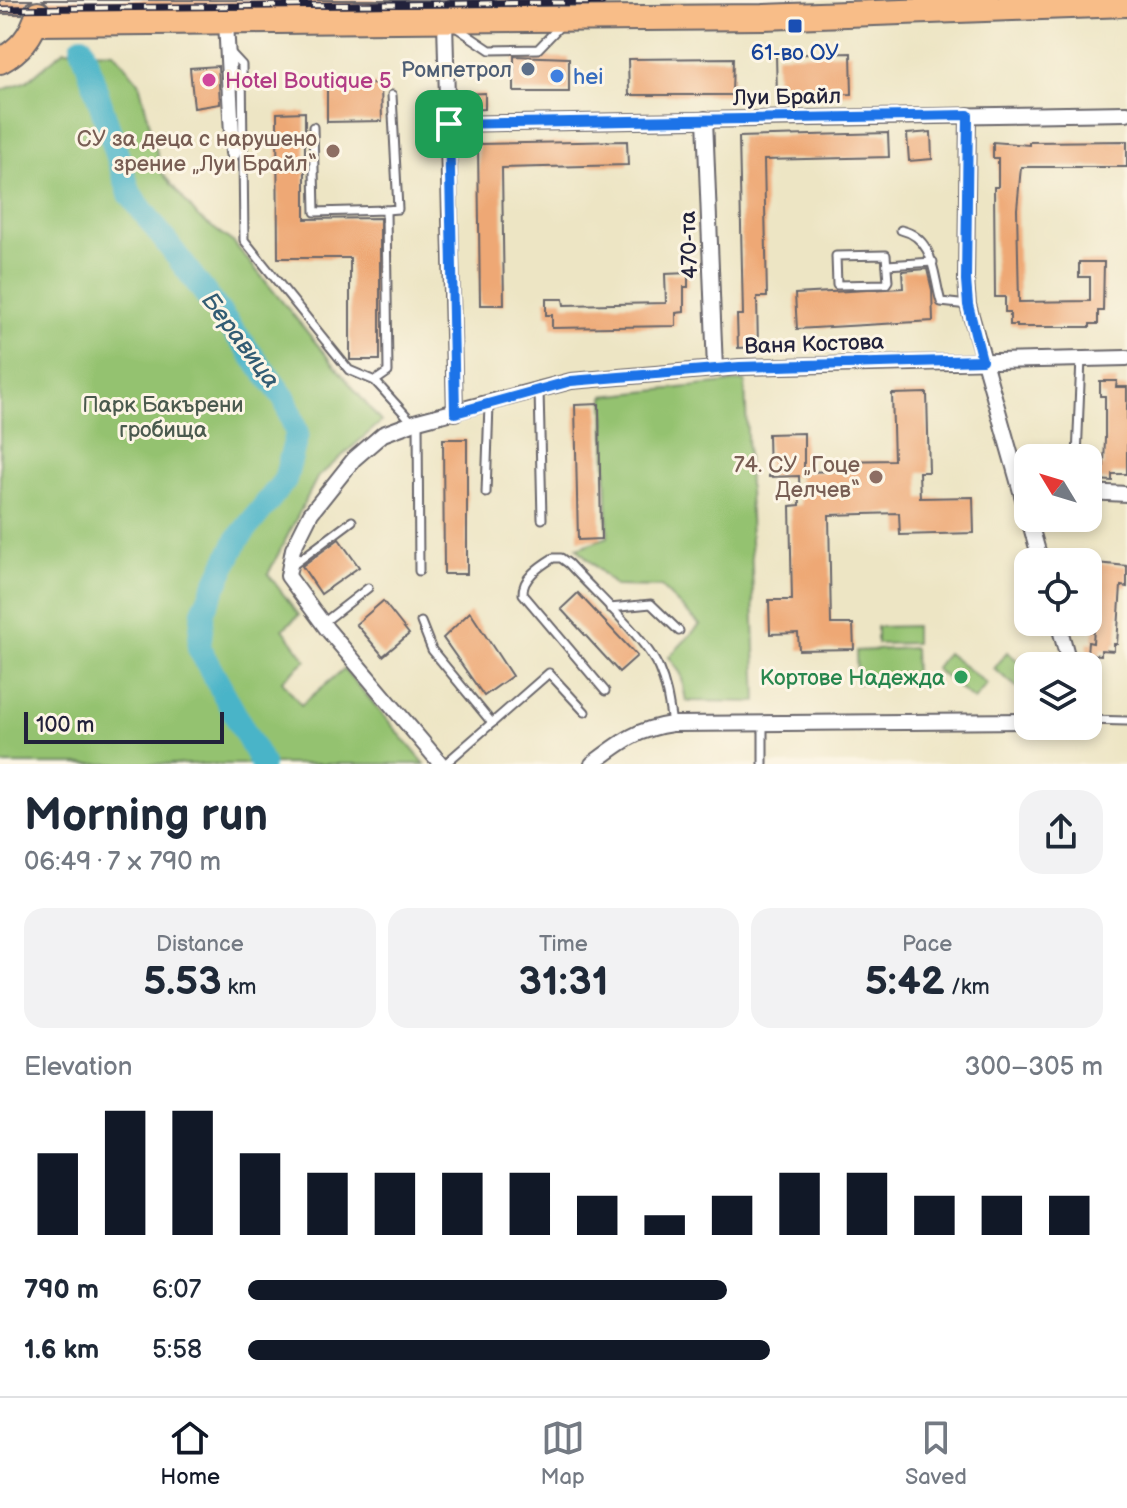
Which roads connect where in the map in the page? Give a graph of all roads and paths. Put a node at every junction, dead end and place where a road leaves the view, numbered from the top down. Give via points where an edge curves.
1 (1127, 4) edge
2 (445, 21) junction
3 (226, 22) junction
4 (227, 49) junction
5 (0, 61) edge
6 (392, 95) dead end
7 (1127, 113) edge
8 (968, 115) junction
9 (705, 119) junction
10 (449, 124) junction
11 (313, 127) dead end
12 (233, 153) dead end
13 (386, 210) junction
14 (901, 230) dead end
15 (933, 262) junction
16 (887, 265) junction
17 (968, 305) junction
18 (1081, 358) junction
19 (1127, 358) edge
20 (982, 360) junction
21 (715, 369) junction
22 (375, 381) junction
23 (539, 390) junction
24 (489, 404) junction
25 (455, 413) junction
26 (415, 422) junction
27 (1078, 444) edge
28 (1014, 458) edge
29 (486, 493) dead end
30 (1102, 493) edge
31 (1127, 494) edge
32 (542, 519) dead end
33 (352, 521) dead end
34 (288, 568) junction
35 (419, 571) dead end
36 (368, 588) dead end
37 (610, 608) junction
38 (421, 622) dead end
39 (323, 623) junction
40 (679, 631) dead end
41 (605, 691) dead end
42 (585, 712) dead end
43 (1102, 720) edge
44 (1014, 721) edge
45 (1127, 721) edge
46 (492, 723) junction
47 (672, 724) junction
48 (763, 724) junction
49 (443, 764) edge
50 (592, 764) edge
51 (763, 764) edge

1 - 2 main road
2 - 3 main road
2 - 10 street
3 - 4 street
3 - 5 main road via 37,18 28,38
4 - 12 street
4 - 22 lane via 242,65 244,240 349,370
6 - 13 lane via 398,209
7 - 8 street, Луи Брайл
8 - 9 street, Луи Брайл
8 - 17 street
9 - 10 street, Луи Брайл
9 - 21 street, 470-та
10 - 25 street
11 - 13 lane via 315,212
13 - 22 lane via 388,372
14 - 15 lane via 922,241
15 - 16 lane
15 - 17 lane via 941,302
16 - 16 lane via 886,284 837,285 836,256 885,254
17 - 20 street
18 - 19 street, Ваня Костова
18 - 20 street, Ваня Костова
18 - 27 lane
20 - 21 street, Ваня Костова
20 - 28 street
21 - 23 street, Ваня Костова via 571,381
22 - 26 lane
23 - 24 street, Ваня Костова
23 - 32 lane
24 - 25 street, Ваня Костова
24 - 29 lane
25 - 26 street, Ваня Костова
26 - 34 street, Ваня Костова via 383,434 354,459 311,513
26 - 35 lane
30 - 31 street
33 - 34 lane
34 - 39 street via 288,576
36 - 39 lane
37 - 40 lane via 651,604
37 - 41 lane via 561,558 546,562 522,586 527,602
37 - 47 lane via 658,666
38 - 46 lane via 432,650
39 - 49 street
42 - 46 lane via 549,673
43 - 45 lane
44 - 48 street
46 - 49 lane
47 - 48 street
47 - 50 street via 631,734
48 - 51 lane

